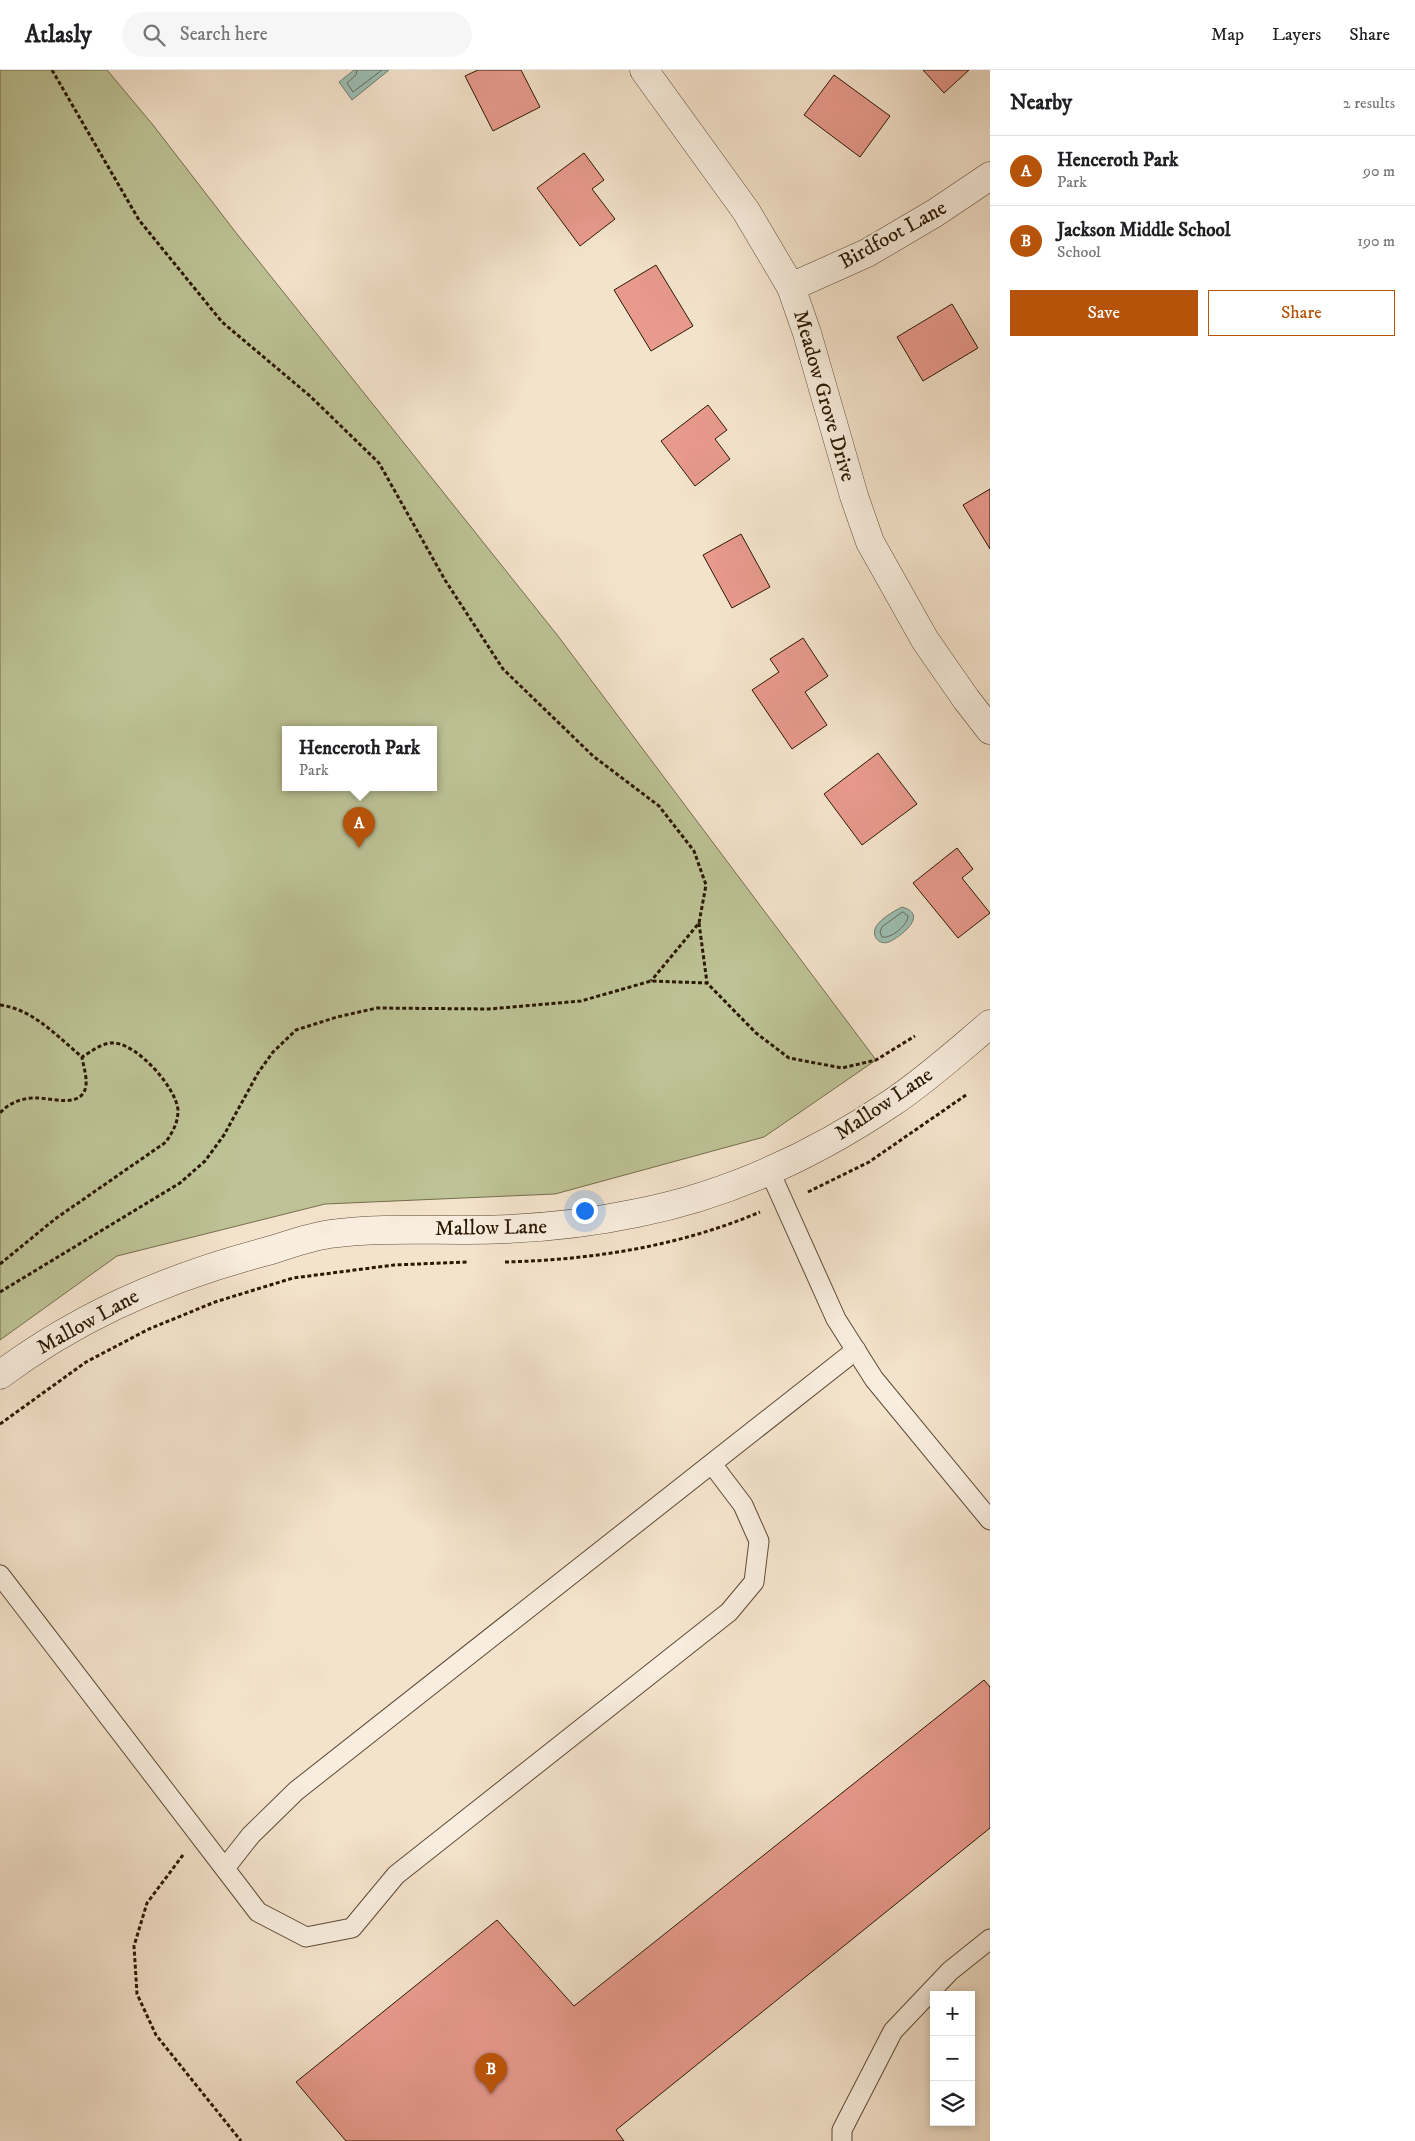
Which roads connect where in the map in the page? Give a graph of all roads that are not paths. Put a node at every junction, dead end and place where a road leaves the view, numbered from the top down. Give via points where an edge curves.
1 (644, 70) edge
2 (990, 176) edge
3 (792, 287) junction
4 (990, 730) edge
5 (990, 1024) edge
6 (770, 1172) junction
7 (856, 1350) junction
8 (0, 1375) edge
9 (712, 1464) junction
10 (990, 1520) edge
11 (0, 1575) edge
12 (225, 1868) junction
13 (990, 1939) edge
14 (842, 2141) edge

1 - 3 street, Meadow Grove Drive via 746,211
2 - 3 street, Birdfoot Lane via 867,253
3 - 4 street, Meadow Grove Drive via 870,542 925,640
5 - 6 street, Mallow Lane via 894,1101 843,1134
6 - 7 lane via 819,1285
6 - 8 street, Mallow Lane via 696,1198 629,1215 545,1228 413,1229 330,1234 243,1257 153,1287 76,1324
7 - 9 lane
7 - 10 lane via 874,1379
9 - 12 lane via 296,1791 251,1835
9 - 12 lane via 743,1505 759,1541 754,1582 729,1612 396,1874 352,1928 306,1936 258,1912
11 - 12 lane
13 - 14 lane via 950,1971 893,2030 842,2130

